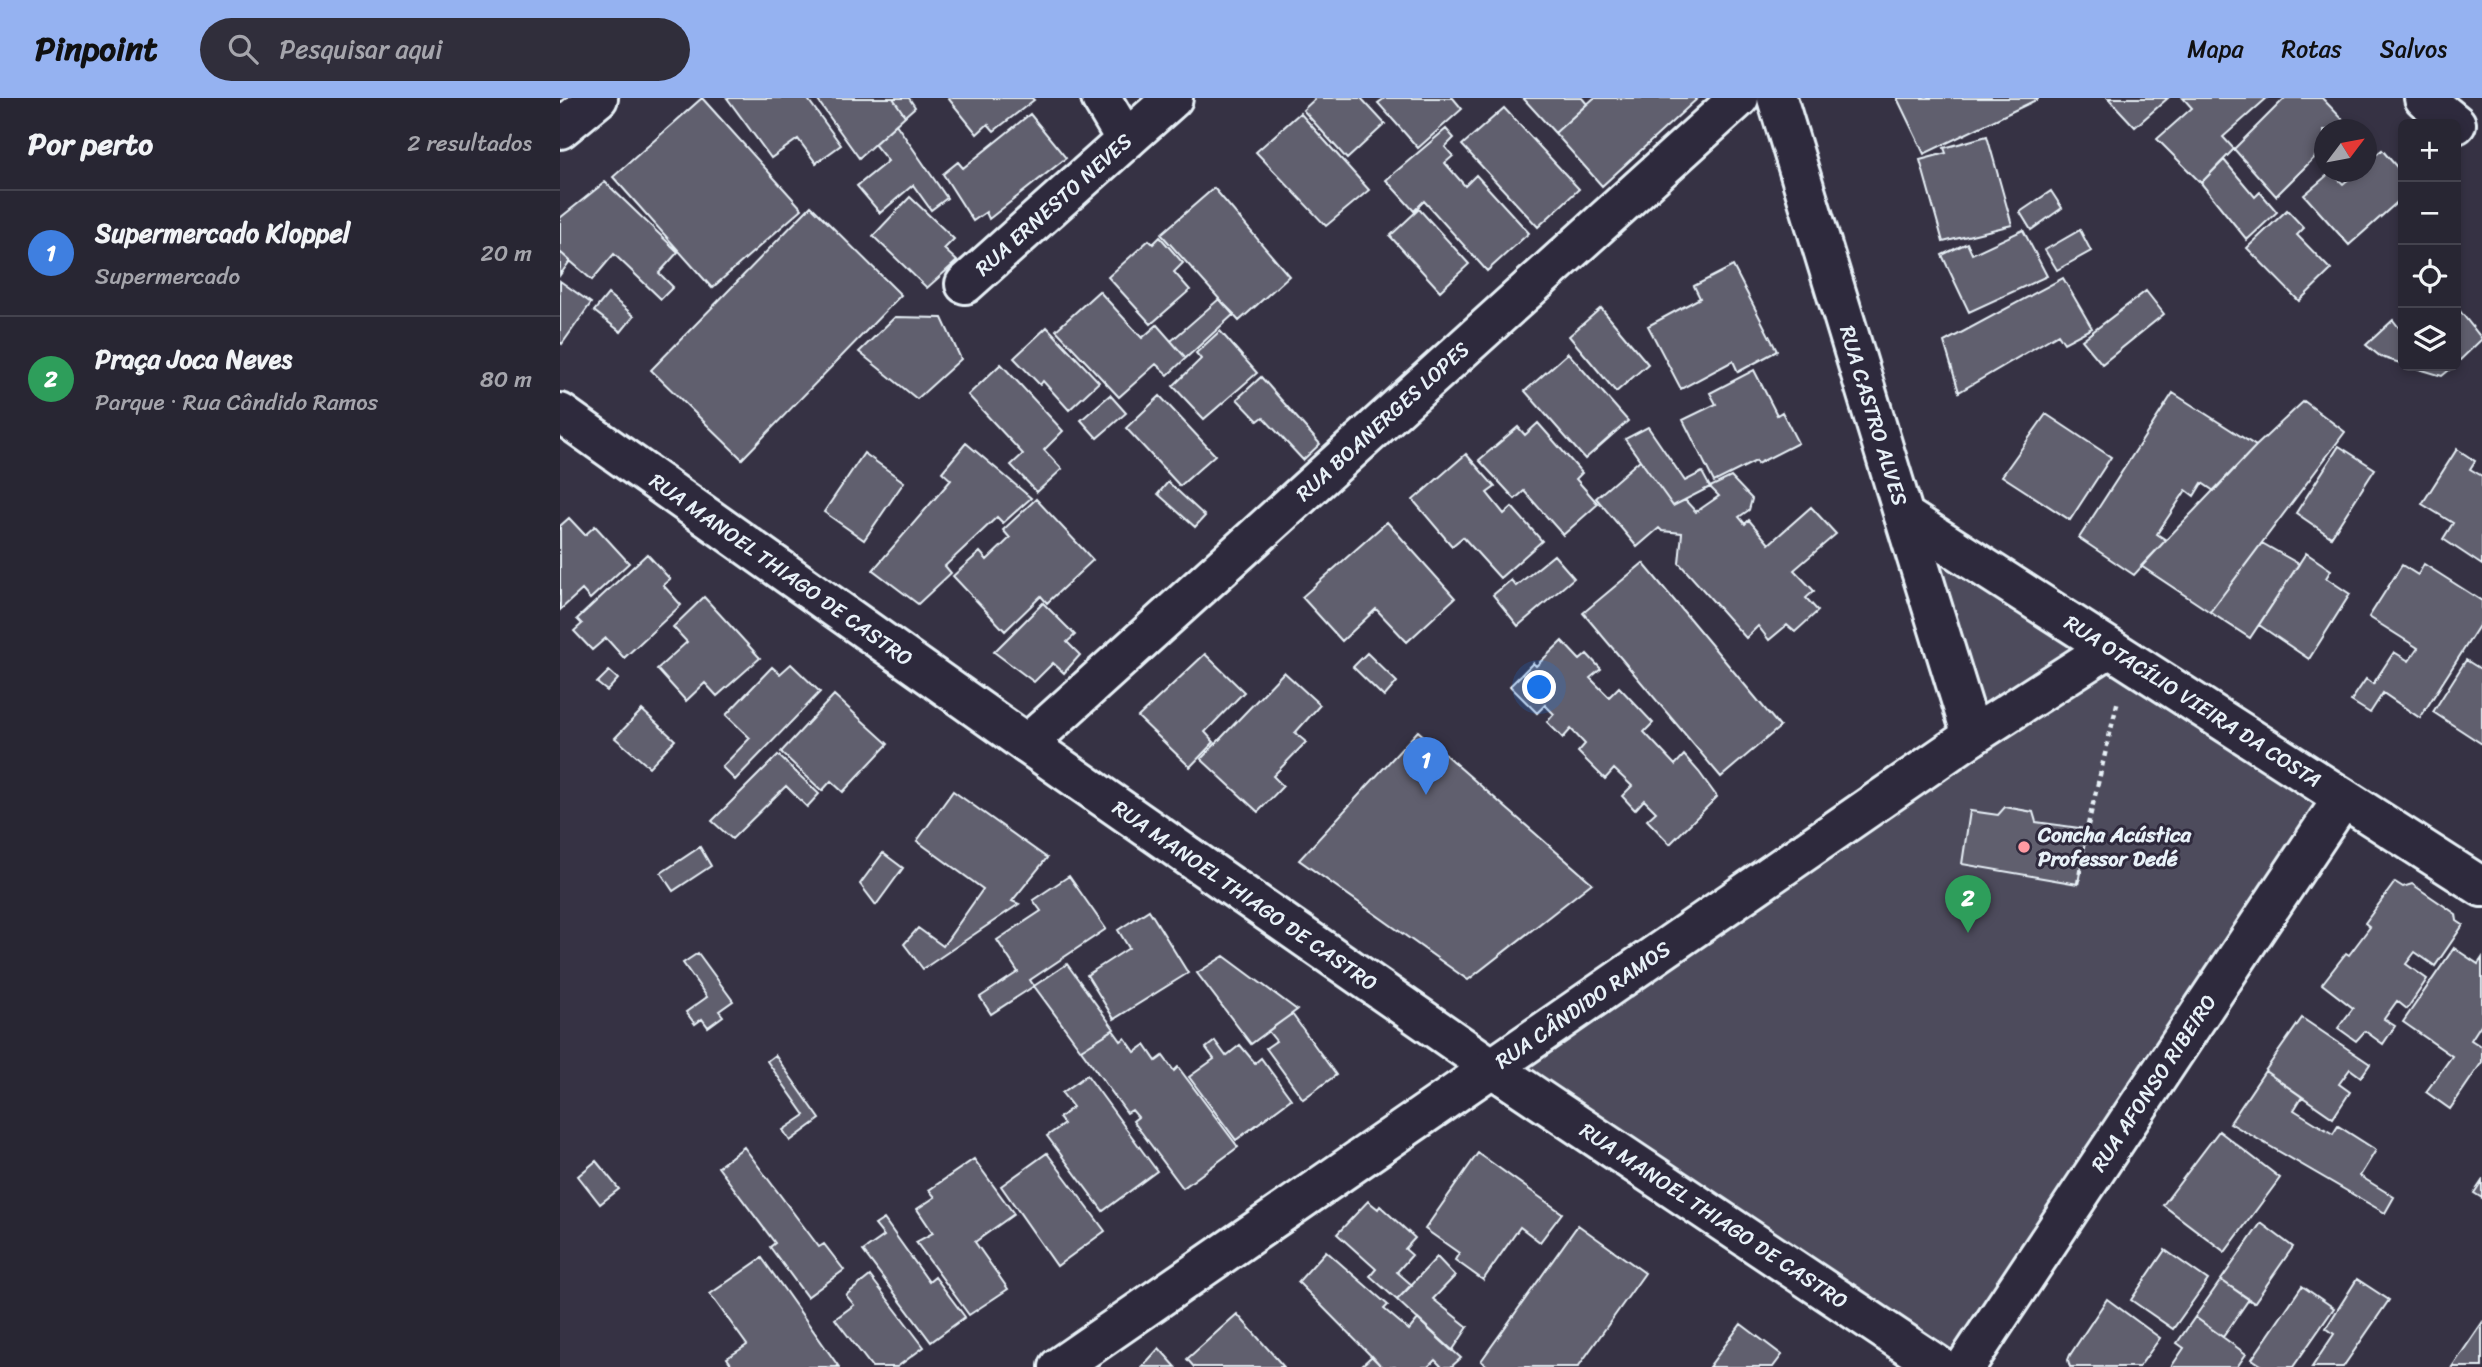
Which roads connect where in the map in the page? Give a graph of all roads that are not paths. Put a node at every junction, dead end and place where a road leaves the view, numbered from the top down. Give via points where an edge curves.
1 (598, 98) edge
2 (1101, 98) edge
3 (1173, 98) edge
4 (1739, 98) edge
5 (1777, 98) edge
6 (2424, 98) edge
7 (2450, 119) edge
8 (2461, 128) edge
9 (560, 129) edge
10 (1126, 140) junction
11 (2482, 144) edge
12 (965, 284) dead end
13 (560, 413) edge
14 (1904, 516) junction
15 (2118, 654) junction
16 (1972, 736) junction
17 (1027, 744) junction
18 (2343, 798) junction
19 (2482, 887) edge
20 (1492, 1067) junction
21 (1059, 1367) edge
22 (1940, 1367) edge
23 (1965, 1367) edge

1 - 9 street
2 - 10 street
3 - 10 street, RUA ERNESTO NEVES
4 - 17 street, RUA BOANERGES LOPES
5 - 14 street, RUA CASTRO ALVES
6 - 7 street
8 - 11 street
10 - 12 street, RUA ERNESTO NEVES
13 - 17 street, RUA MANOEL THIAGO DE CASTRO
14 - 15 street, RUA OTACÍLIO VIEIRA DA COSTA
14 - 16 street, RUA CASTRO ALVES
15 - 16 street, RUA CÂNDIDO RAMOS
15 - 18 street, RUA OTACÍLIO VIEIRA DA COSTA
16 - 20 street, RUA CÂNDIDO RAMOS
17 - 20 street, RUA MANOEL THIAGO DE CASTRO
18 - 19 street, RUA OTACÍLIO VIEIRA DA COSTA
18 - 23 street, RUA AFONSO RIBEIRO
20 - 21 street, RUA CÂNDIDO RAMOS
20 - 22 street, RUA MANOEL THIAGO DE CASTRO

